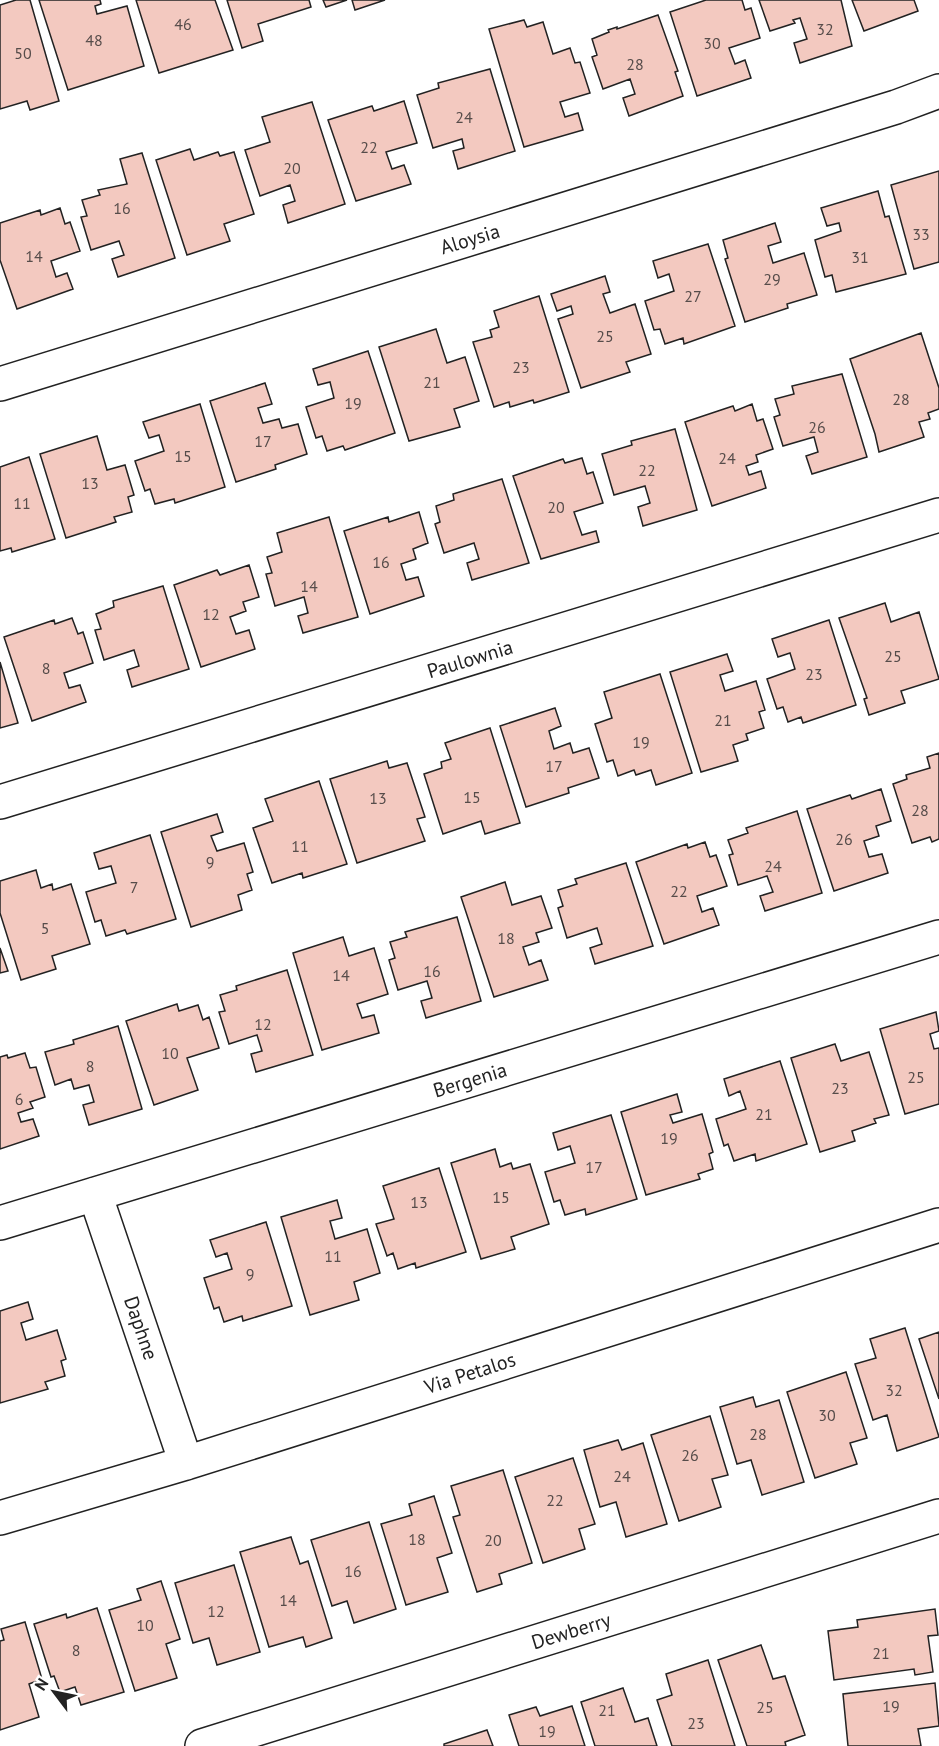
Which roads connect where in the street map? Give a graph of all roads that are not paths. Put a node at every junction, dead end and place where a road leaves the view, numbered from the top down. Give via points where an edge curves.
1 (939, 91) edge
2 (0, 384) edge
3 (939, 515) edge
4 (0, 802) edge
5 (939, 937) edge
6 (95, 1194) junction
7 (0, 1223) edge
8 (939, 1225) edge
9 (186, 1462) junction
10 (939, 1516) edge
11 (0, 1518) edge
12 (202, 1746) edge

1 - 2 street, Aloysia
3 - 4 street, Paulownia
5 - 6 street, Bergenia
6 - 7 street, Bergenia
6 - 9 street, Daphne
8 - 9 street, Via Petalos
9 - 11 street, Via Petalos
10 - 12 street, Dewberry

